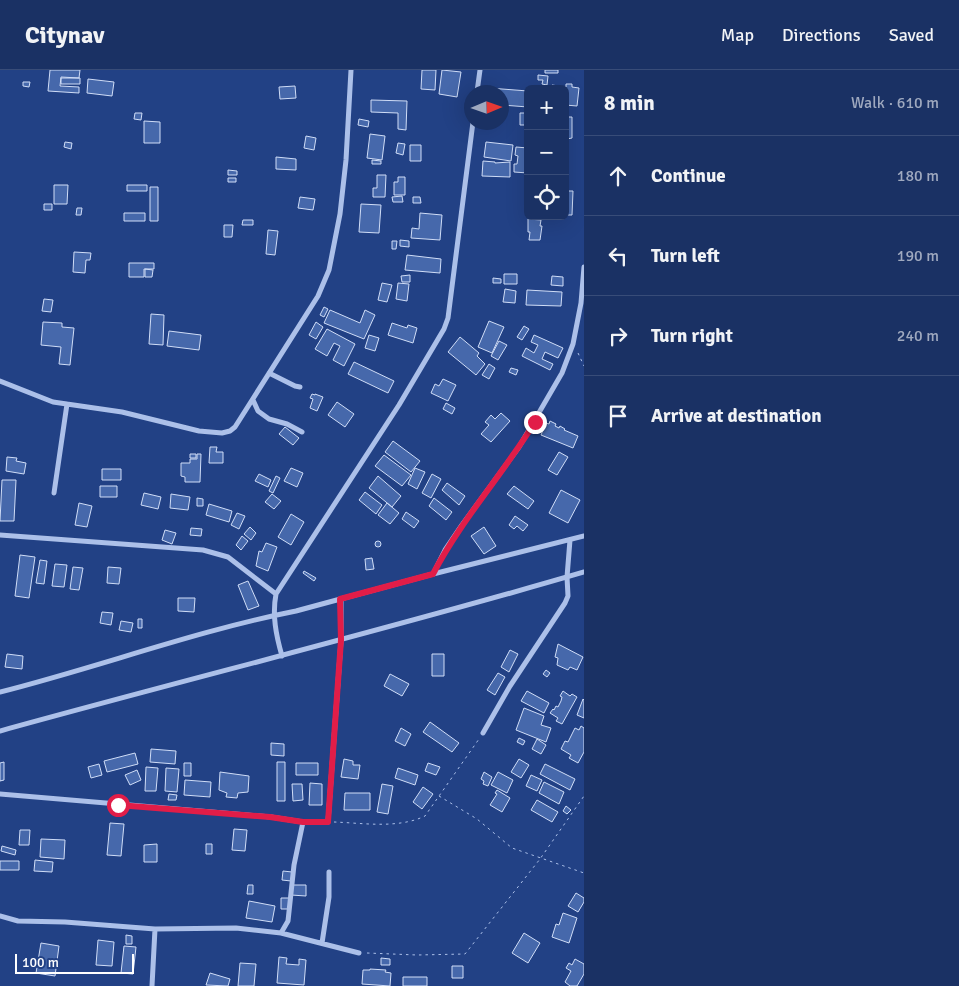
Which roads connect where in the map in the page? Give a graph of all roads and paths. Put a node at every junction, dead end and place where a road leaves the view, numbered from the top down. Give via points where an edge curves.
1 (351, 70) edge
2 (480, 70) edge
3 (478, 85) edge
4 (472, 130) edge
5 (584, 267) edge
6 (573, 344) junction
7 (584, 366) edge
8 (269, 373) junction
9 (0, 381) edge
10 (300, 387) dead end
11 (253, 400) junction
12 (67, 404) junction
13 (302, 432) dead end
14 (54, 493) dead end
15 (0, 534) edge
16 (584, 536) edge
17 (570, 540) junction
18 (584, 572) edge
19 (433, 574) junction
20 (567, 577) junction
21 (276, 594) junction
22 (340, 599) junction
23 (274, 616) junction
24 (341, 640) junction
25 (282, 656) junction
26 (0, 692) edge
27 (0, 731) edge
28 (482, 733) joint
29 (0, 794) edge
30 (439, 796) junction
31 (584, 796) edge
32 (303, 822) junction
33 (328, 822) junction
34 (540, 859) junction
35 (329, 872) dead end
36 (584, 872) edge
37 (0, 916) edge
38 (155, 929) junction
39 (281, 933) junction
40 (322, 943) junction
41 (359, 952) joint
42 (152, 986) edge

1 - 8 street via 346,160 330,270 318,296
2 - 3 street
4 - 21 street via 451,298 444,329 399,406
5 - 6 street
6 - 7 path
6 - 19 street via 562,373 535,422 445,550
8 - 10 street
8 - 11 street
9 - 12 street via 53,402
11 - 12 street via 235,426 222,433
11 - 13 street via 258,411
12 - 14 street
15 - 21 street via 203,550 228,557
16 - 17 street
17 - 19 street
17 - 20 street
18 - 20 street
19 - 22 street
20 - 24 street
20 - 28 street via 565,603
21 - 23 street
22 - 23 street
22 - 24 street
23 - 25 street
23 - 26 street
24 - 25 street
24 - 33 street
25 - 27 street
28 - 30 path
29 - 32 street
30 - 33 path via 425,816 419,819 389,824
30 - 34 path via 477,819 512,848
31 - 34 path
32 - 33 street
32 - 39 street via 288,921
34 - 36 path
34 - 41 path via 465,954
35 - 40 street
37 - 38 street via 18,921
38 - 39 street via 236,928
38 - 42 street
39 - 40 street
40 - 41 street

